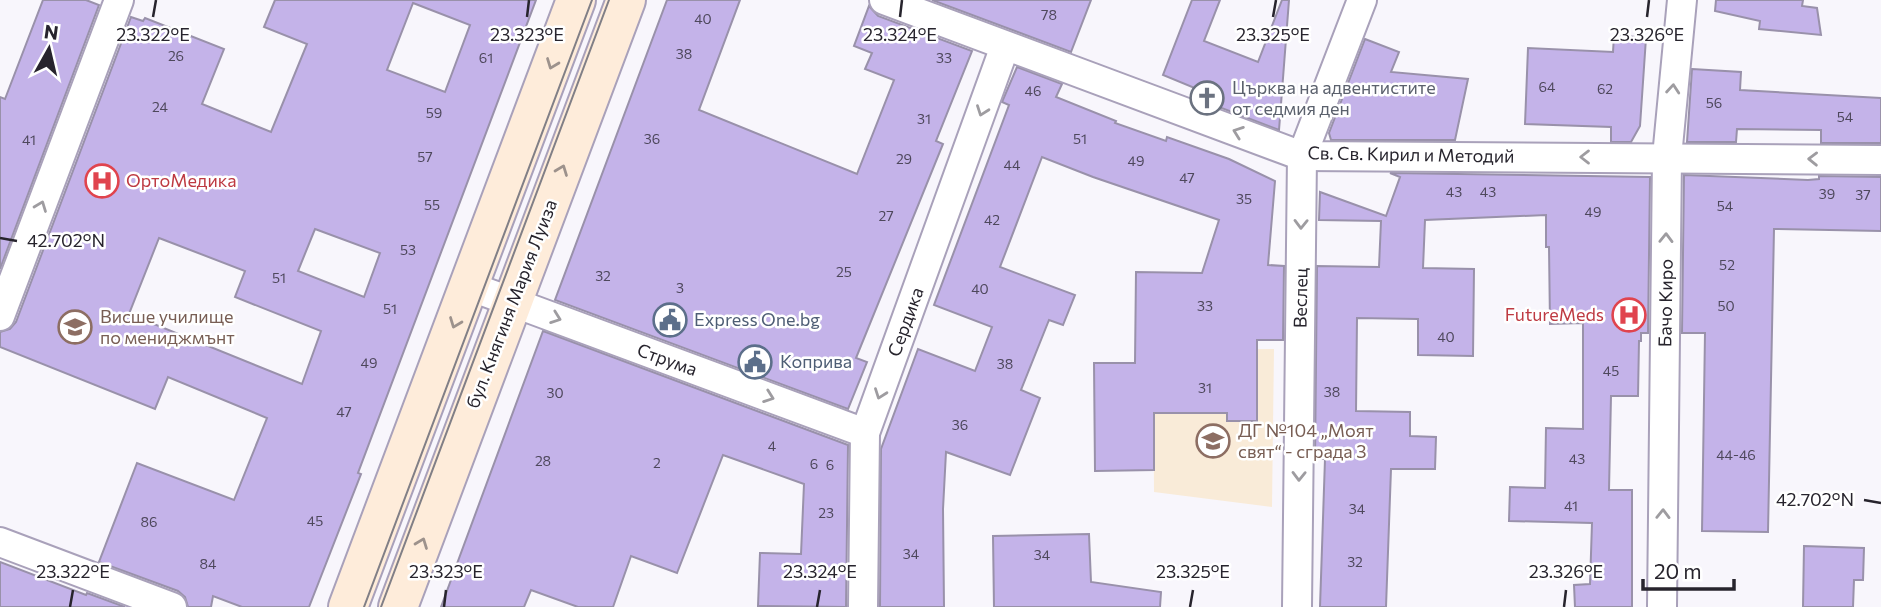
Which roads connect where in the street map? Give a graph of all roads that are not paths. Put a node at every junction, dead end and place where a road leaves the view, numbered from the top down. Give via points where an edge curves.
1 (119, 0) edge
2 (576, 0) edge
3 (626, 0) edge
4 (884, 0) edge
5 (1362, 0) edge
6 (1682, 0) edge
7 (1005, 46) junction
8 (1302, 156) junction
9 (1667, 157) junction
10 (1881, 160) edge
11 (469, 286) junction
12 (512, 302) junction
13 (0, 316) edge
14 (865, 433) junction
15 (0, 542) edge
16 (172, 607) edge
17 (348, 607) edge
18 (398, 607) edge
19 (863, 607) edge
20 (1297, 607) edge
21 (1662, 607) edge

13 -> 1 street
2 -> 11 main road
12 -> 3 main road, бул. Княгиня Мария Луиза
4 - 7 street, Св. Св. Кирил и Методий
5 - 8 street, Веслец
9 -> 6 street, Бачо Киро
8 -> 7 street, Св. Св. Кирил и Методий
7 -> 14 street, Сердика
9 -> 8 street, Св. Св. Кирил и Методий
8 -> 20 street, Веслец
10 -> 9 street, Св. Св. Кирил и Методий
21 -> 9 street, Бачо Киро
11 - 12 street, Струма
11 -> 17 main road
12 -> 14 street, Струма
18 -> 12 main road, бул. Княгиня Мария Луиза
14 - 19 street, Сердика
15 - 16 street

